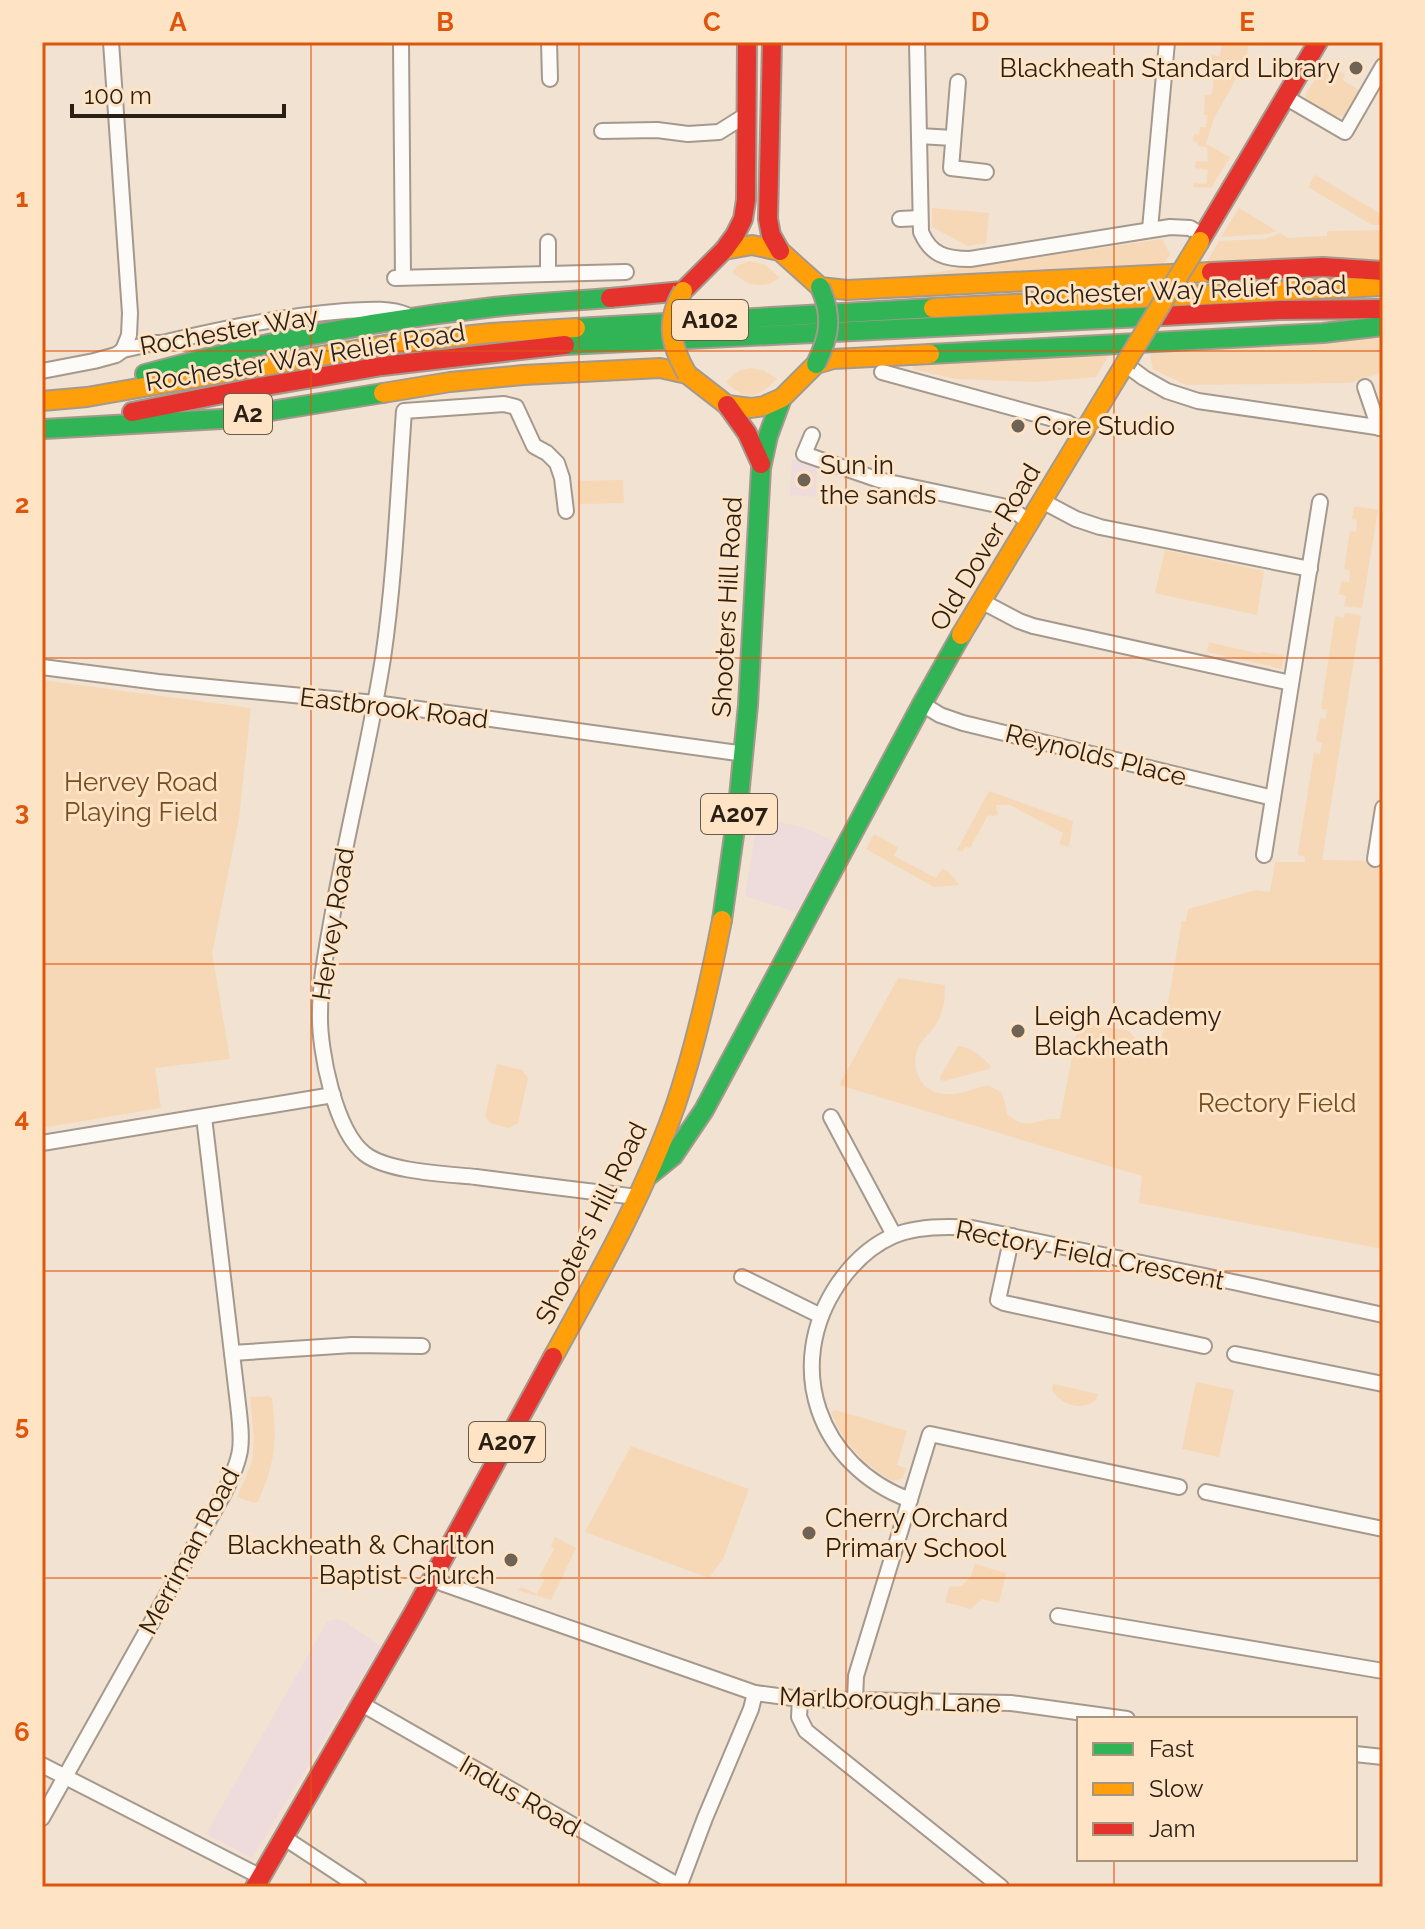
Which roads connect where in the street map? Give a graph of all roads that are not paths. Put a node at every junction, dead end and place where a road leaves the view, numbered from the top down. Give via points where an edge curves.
1 (111, 42) edge
2 (401, 42) edge
3 (549, 42) edge
4 (747, 42) edge
5 (772, 42) edge
6 (917, 42) edge
7 (1167, 42) edge
8 (1318, 42) edge
9 (1383, 66) edge
10 (550, 79) dead end
11 (958, 82) dead end
12 (1285, 97) junction
13 (746, 115) junction
14 (602, 131) dead end
15 (719, 132) junction
16 (919, 136) junction
17 (953, 138) junction
18 (745, 152) junction
19 (986, 172) dead end
20 (920, 218) junction
21 (900, 219) dead end
22 (1150, 229) junction
23 (1202, 238) junction
24 (548, 242) dead end
25 (724, 250) junction
26 (780, 251) junction
27 (1383, 271) edge
28 (626, 272) dead end
29 (548, 274) junction
30 (1383, 286) edge
31 (820, 287) junction
32 (683, 291) junction
33 (1383, 309) edge
34 (418, 319) junction
35 (1383, 326) edge
36 (123, 350) junction
37 (816, 364) junction
38 (1122, 370) junction
39 (42, 371) edge
40 (882, 372) dead end
41 (687, 374) junction
42 (1365, 387) dead end
43 (782, 398) junction
44 (42, 401) edge
45 (727, 405) junction
46 (1381, 428) edge
47 (43, 429) edge
48 (1084, 432) junction
49 (812, 435) dead end
50 (761, 464) junction
51 (1042, 501) junction
52 (1320, 502) dead end
53 (566, 511) dead end
54 (1029, 522) junction
55 (1310, 569) junction
56 (981, 601) junction
57 (42, 667) edge
58 (1291, 683) junction
59 (375, 703) junction
60 (922, 704) junction
61 (745, 754) junction
62 (1273, 798) junction
63 (1383, 808) edge
64 (1264, 855) dead end
65 (1375, 859) dead end
66 (680, 1092) junction
67 (712, 1094) junction
68 (333, 1095) junction
69 (204, 1117) junction
70 (831, 1117) dead end
71 (42, 1143) edge
72 (647, 1177) junction
73 (638, 1197) junction
74 (894, 1235) junction
75 (1012, 1236) junction
76 (742, 1277) dead end
77 (1383, 1315) edge
78 (821, 1316) junction
79 (422, 1346) dead end
80 (1204, 1346) dead end
81 (232, 1353) junction
82 (1235, 1354) dead end
83 (1383, 1384) edge
84 (1179, 1487) dead end
85 (1206, 1492) dead end
86 (910, 1500) junction
87 (1383, 1529) edge
88 (433, 1578) junction
89 (1058, 1616) dead end
90 (1383, 1671) edge
91 (755, 1693) junction
92 (800, 1699) junction
93 (855, 1700) junction
94 (360, 1703) junction
95 (1112, 1717) edge
96 (1357, 1754) edge
97 (1383, 1757) edge
98 (42, 1765) edge
99 (64, 1776) junction
100 (42, 1818) edge
101 (283, 1837) junction
102 (258, 1882) edge
103 (359, 1887) edge
104 (680, 1887) edge
105 (1001, 1887) edge

1 - 36 street via 130,313
2 - 29 street via 399,277
3 - 10 street
4 - 13 main road, A2
5 - 26 main road via 768,219
6 - 16 street
7 - 22 street
8 - 12 main road, Old Dover Road
9 - 12 street via 1345,132
11 - 17 street
12 - 23 main road, Old Dover Road
13 - 15 street
13 - 18 main road, A2
14 - 15 street
15 - 18 street
16 - 17 street
16 - 20 street
17 - 19 street via 951,168
18 - 25 main road, A2 via 743,219
20 - 21 street
20 - 22 street via 926,243 956,259
22 - 23 street via 1185,227
23 - 38 main road, Old Dover Road, bridge
24 - 29 street
25 - 26 main road via 752,245
25 - 32 main road, A2
26 - 31 main road
27 - 31 main road via 1323,267
28 - 29 street
30 - 44 main road, Rochester Way Relief Road / A102 via 506,332 418,341
31 - 37 main road, bridge via 829,312 829,333
32 - 34 main road
32 - 41 main road, A2, bridge via 671,312 670,328 672,345
33 - 47 main road, Rochester Way Relief Road / A102 via 577,344 382,366
34 - 36 street, Rochester Way via 399,311 331,312
34 - 44 main road via 286,339
35 - 37 main road via 859,357
36 - 39 street, Rochester Way
37 - 43 main road
38 - 46 street via 1198,401
38 - 48 main road, Old Dover Road
40 - 48 street via 1068,423
41 - 45 main road, A2
41 - 47 main road, A2 via 646,368 523,375 221,419
42 - 46 street
43 - 45 main road via 751,408
43 - 50 main road, Shooters Hill Road / A207
45 - 50 main road, Shooters Hill Road / A207 via 743,423
48 - 51 main road, Old Dover Road
49 - 54 street via 804,454 879,480 1002,506
50 - 61 main road, Shooters Hill Road / A207
51 - 54 main road, Old Dover Road
51 - 55 street via 1100,527
52 - 55 street
53 - 59 street, Hervey Road via 557,463 534,446 516,407 404,411 392,585
54 - 56 main road, Old Dover Road
55 - 58 street
56 - 58 street via 1033,626
56 - 60 main road, Old Dover Road
57 - 59 street, Eastbrook Road
58 - 62 street
59 - 61 street, Eastbrook Road
59 - 68 street, Hervey Road via 322,981 321,1034
60 - 62 street, Reynolds Place via 963,723
60 - 67 main road, Old Dover Road
61 - 66 main road, Shooters Hill Road / A207 via 721,927
62 - 64 street
63 - 65 street
66 - 67 main road via 699,1088
66 - 72 main road, Shooters Hill Road / A207
67 - 72 main road, Old Dover Road via 673,1156
68 - 69 street
68 - 73 street, Hervey Road via 352,1138 376,1161
69 - 71 street
69 - 81 street, Merriman Road
70 - 74 street
72 - 73 main road, Shooters Hill Road / A207
73 - 88 main road, Shooters Hill Road / A207
74 - 75 street, Rectory Field Crescent via 953,1227
74 - 78 street, Rectory Field Crescent via 855,1263
75 - 77 street, Rectory Field Crescent
75 - 80 street via 998,1300
76 - 78 street
78 - 86 street, Rectory Field Crescent via 811,1373 828,1432 862,1473
79 - 81 street
81 - 99 street, Merriman Road via 242,1435 237,1468
82 - 83 street
84 - 86 street via 930,1434
85 - 87 street
86 - 93 street via 856,1676
88 - 91 street, Marlborough Lane
88 - 94 main road, Shooters Hill Road / A207
89 - 90 street
91 - 92 street, Marlborough Lane
91 - 104 street
92 - 93 street, Marlborough Lane
92 - 105 street via 799,1717 806,1731
93 - 95 street, Marlborough Lane via 1011,1703
94 - 101 main road, Shooters Hill Road / A207
94 - 104 street, Indus Road
96 - 97 street
98 - 99 street
99 - 100 street, Merriman Road
99 - 102 street
101 - 102 main road, Shooters Hill Road / A207
101 - 103 street

